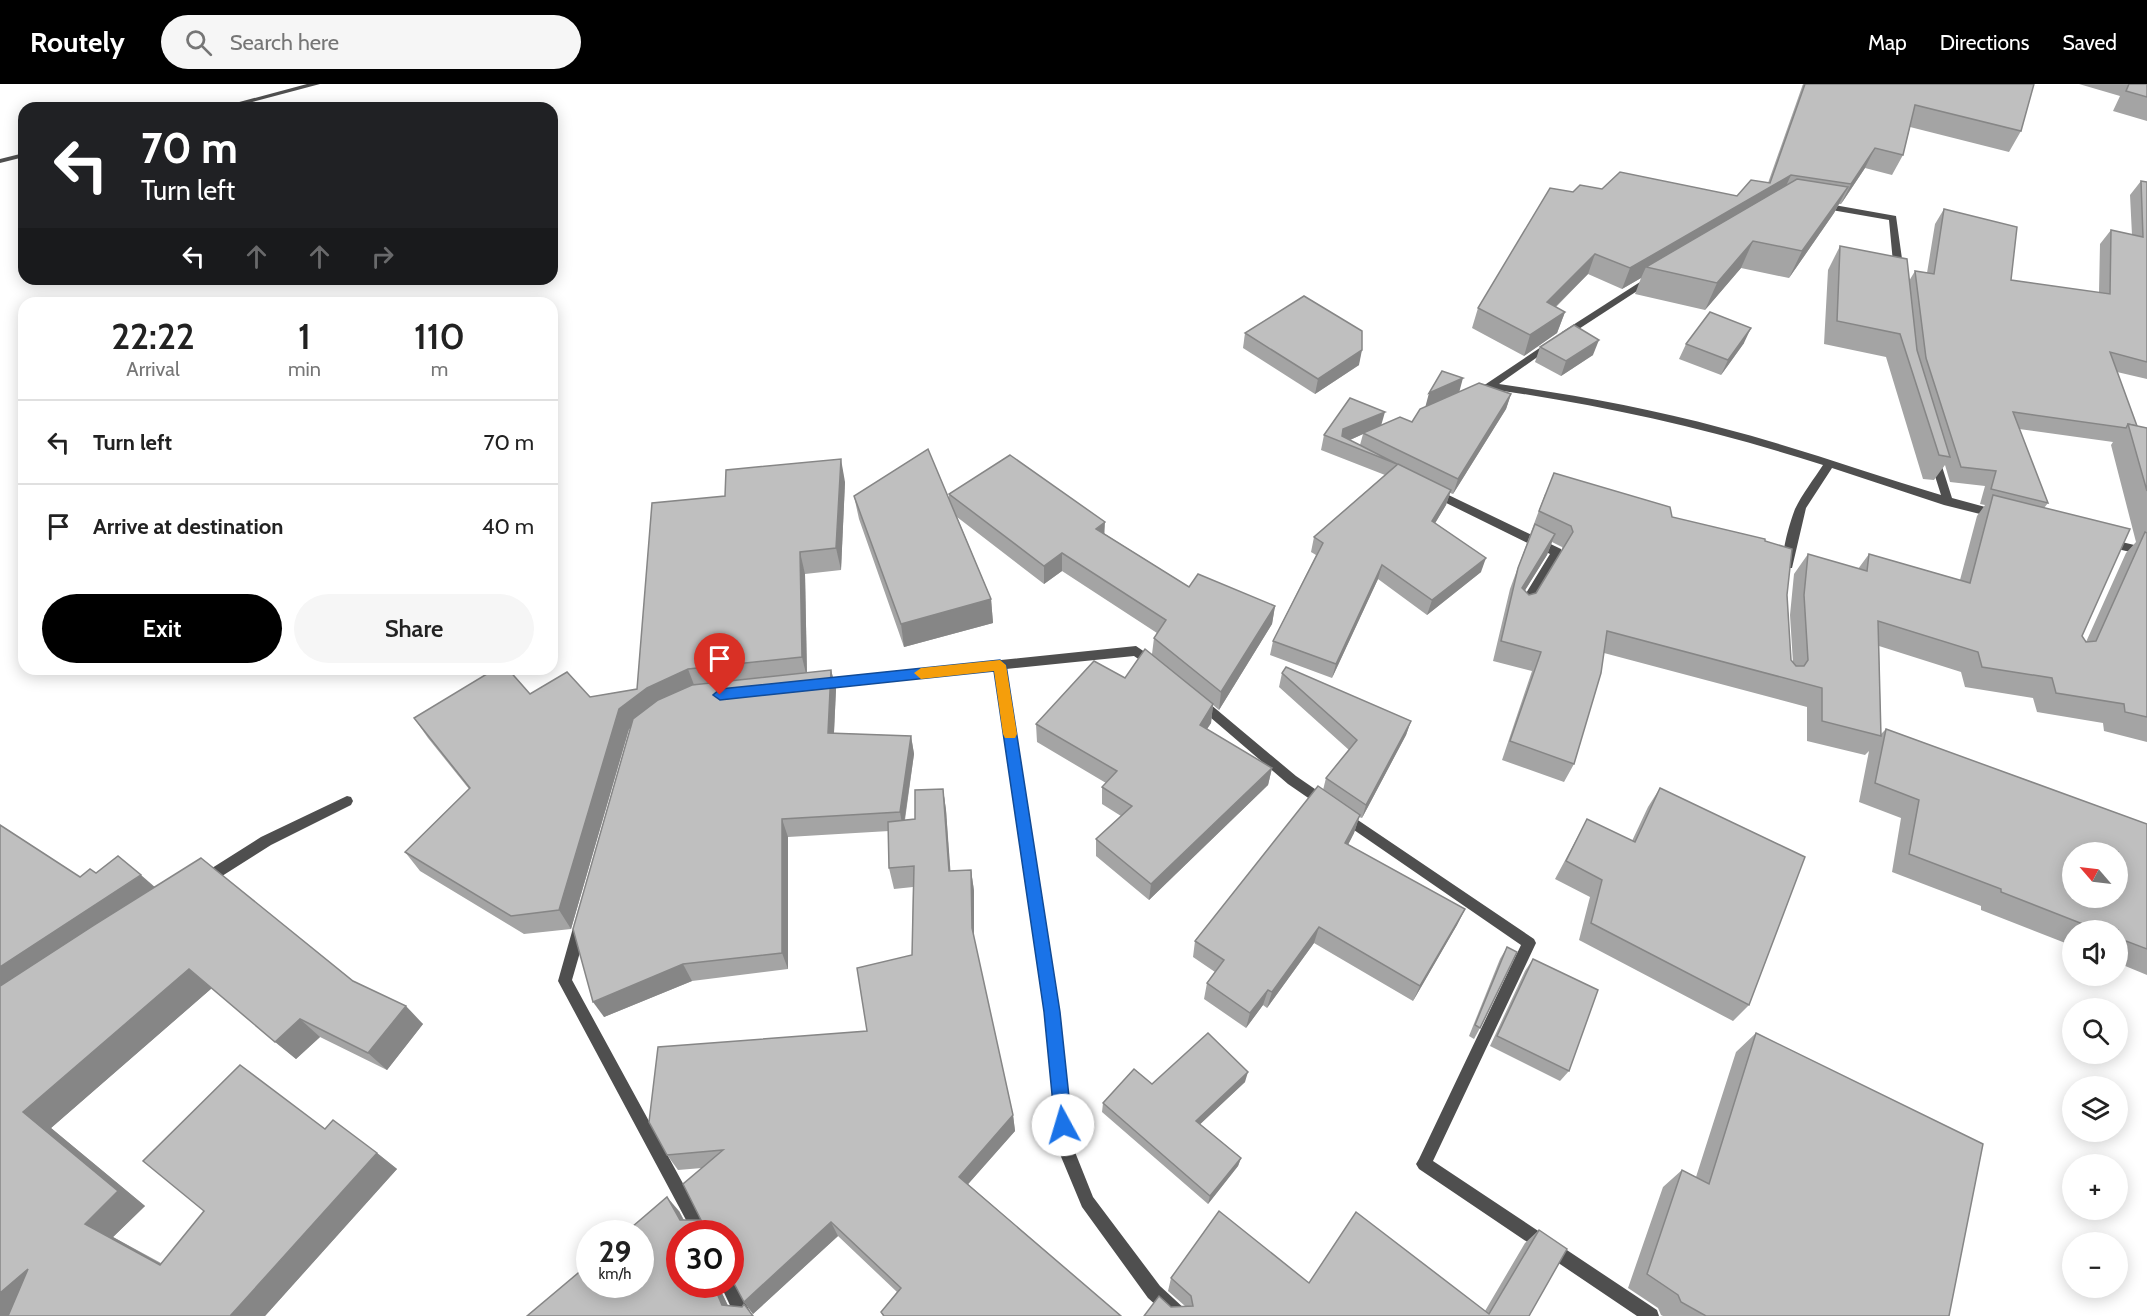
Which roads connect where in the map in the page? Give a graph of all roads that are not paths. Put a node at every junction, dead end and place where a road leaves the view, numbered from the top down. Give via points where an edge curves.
1 (316, 84) edge
2 (245, 102) edge
3 (18, 156) edge
4 (0, 161) edge
5 (1816, 205) edge
6 (1660, 273) edge
7 (1900, 289) edge
8 (1489, 386) junction
9 (1469, 395) edge
10 (1932, 448) edge
11 (1829, 464) junction
12 (1430, 490) edge
13 (1948, 502) junction
14 (2006, 517) edge
15 (2098, 540) edge
16 (2147, 552) edge
17 (1786, 580) edge
18 (1522, 609) edge
19 (1000, 665) junction
20 (1161, 670) edge
21 (802, 686) edge
22 (1187, 692) edge
23 (347, 801) dead end
24 (199, 883) edge
25 (584, 914) edge
26 (695, 1220) edge
27 (735, 1298) edge
28 (744, 1316) edge
29 (1180, 1316) edge
30 (1651, 1316) edge

1 - 2 street
3 - 4 street
5 - 7 street via 1893,218
6 - 8 street
8 - 9 street
8 - 11 street via 1655,414
10 - 13 street
11 - 13 street
11 - 17 street via 1801,508 1790,546
12 - 18 street via 1557,552
13 - 14 street
15 - 16 street via 2119,551
19 - 20 street via 1136,651
19 - 21 street
19 - 29 street via 1052,1012 1065,1147 1087,1202 1154,1292
22 - 30 street via 1292,780 1529,942 1424,1164
23 - 24 street via 266,841
25 - 26 street via 566,981
27 - 28 street

